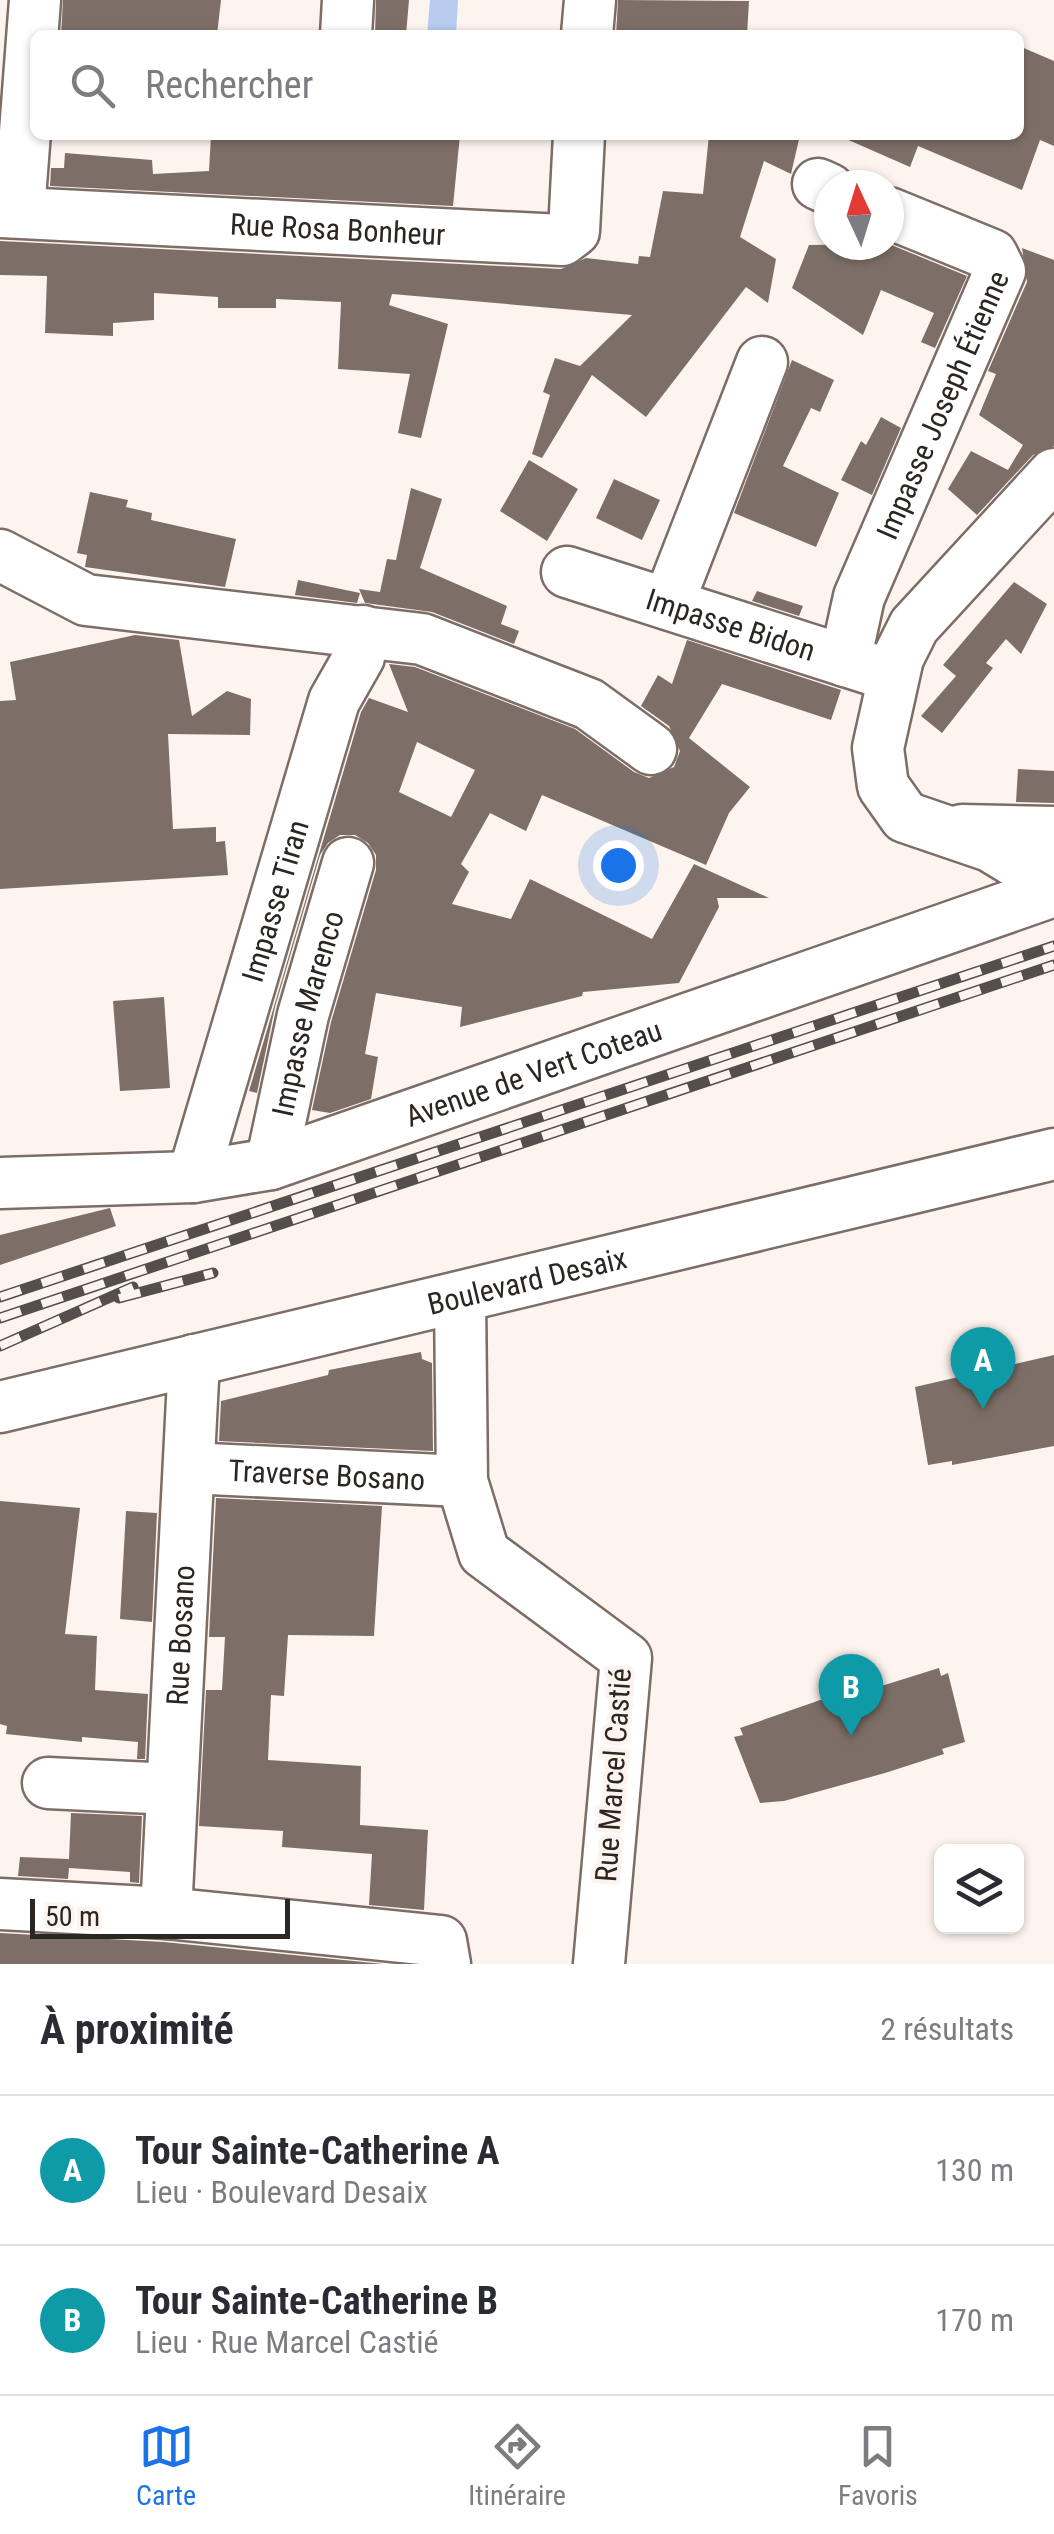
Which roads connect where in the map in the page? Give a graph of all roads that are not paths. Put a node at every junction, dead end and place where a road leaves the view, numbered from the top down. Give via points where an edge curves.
1 (36, 0) edge
2 (348, 0) edge
3 (590, 0) edge
4 (34, 30) edge
5 (346, 30) edge
6 (587, 30) edge
7 (30, 76) edge
8 (579, 140) edge
9 (9, 212) edge
10 (904, 219) edge
11 (762, 362) dead end
12 (1054, 474) edge
13 (0, 555) edge
14 (567, 572) dead end
15 (668, 604) junction
16 (363, 632) junction
17 (844, 661) junction
18 (894, 676) junction
19 (651, 749) dead end
20 (942, 830) junction
21 (1054, 832) edge
22 (990, 846) junction
23 (1054, 851) edge
24 (348, 864) dead end
25 (1054, 888) edge
26 (1054, 1154) edge
27 (271, 1164) junction
28 (193, 1177) junction
29 (0, 1183) edge
30 (460, 1299) junction
31 (194, 1360) junction
32 (0, 1406) edge
33 (188, 1468) junction
34 (462, 1481) junction
35 (48, 1782) dead end
36 (172, 1789) junction
37 (0, 1904) edge
38 (166, 1914) junction
39 (445, 1964) edge
40 (598, 1964) edge

1 - 4 street
2 - 5 street
3 - 6 street
7 - 9 street
8 - 9 street, Rue Rosa Bonheur via 574,231 562,240
10 - 17 street, Impasse Joseph Étienne via 992,256 1000,271 859,597
11 - 15 street
12 - 18 street via 914,626
13 - 16 street via 86,600
14 - 15 street, Impasse Bidon
15 - 17 street, Impasse Bidon
16 - 19 street via 422,639 589,704
16 - 28 street, Impasse Tiran via 358,657 334,701
17 - 18 street, Impasse Bidon
18 - 20 street via 878,748 884,786 904,817
20 - 21 street
20 - 22 street
22 - 23 street
22 - 25 street
24 - 27 street, Impasse Marenco via 303,1016
25 - 27 street, Avenue de Vert Coteau
26 - 30 street, Boulevard Desaix
27 - 28 street, Avenue de Vert Coteau
28 - 29 street, Avenue de Vert Coteau
30 - 31 street, Boulevard Desaix
30 - 34 street, Rue Marcel Castié
31 - 32 street, Boulevard Desaix
31 - 33 street, Rue Bosano
33 - 34 street, Traverse Bosano
33 - 36 street, Rue Bosano
34 - 40 street, Rue Marcel Castié via 484,1554 626,1658
35 - 36 street
36 - 38 street, Rue Bosano
37 - 38 street
38 - 39 street via 441,1941

